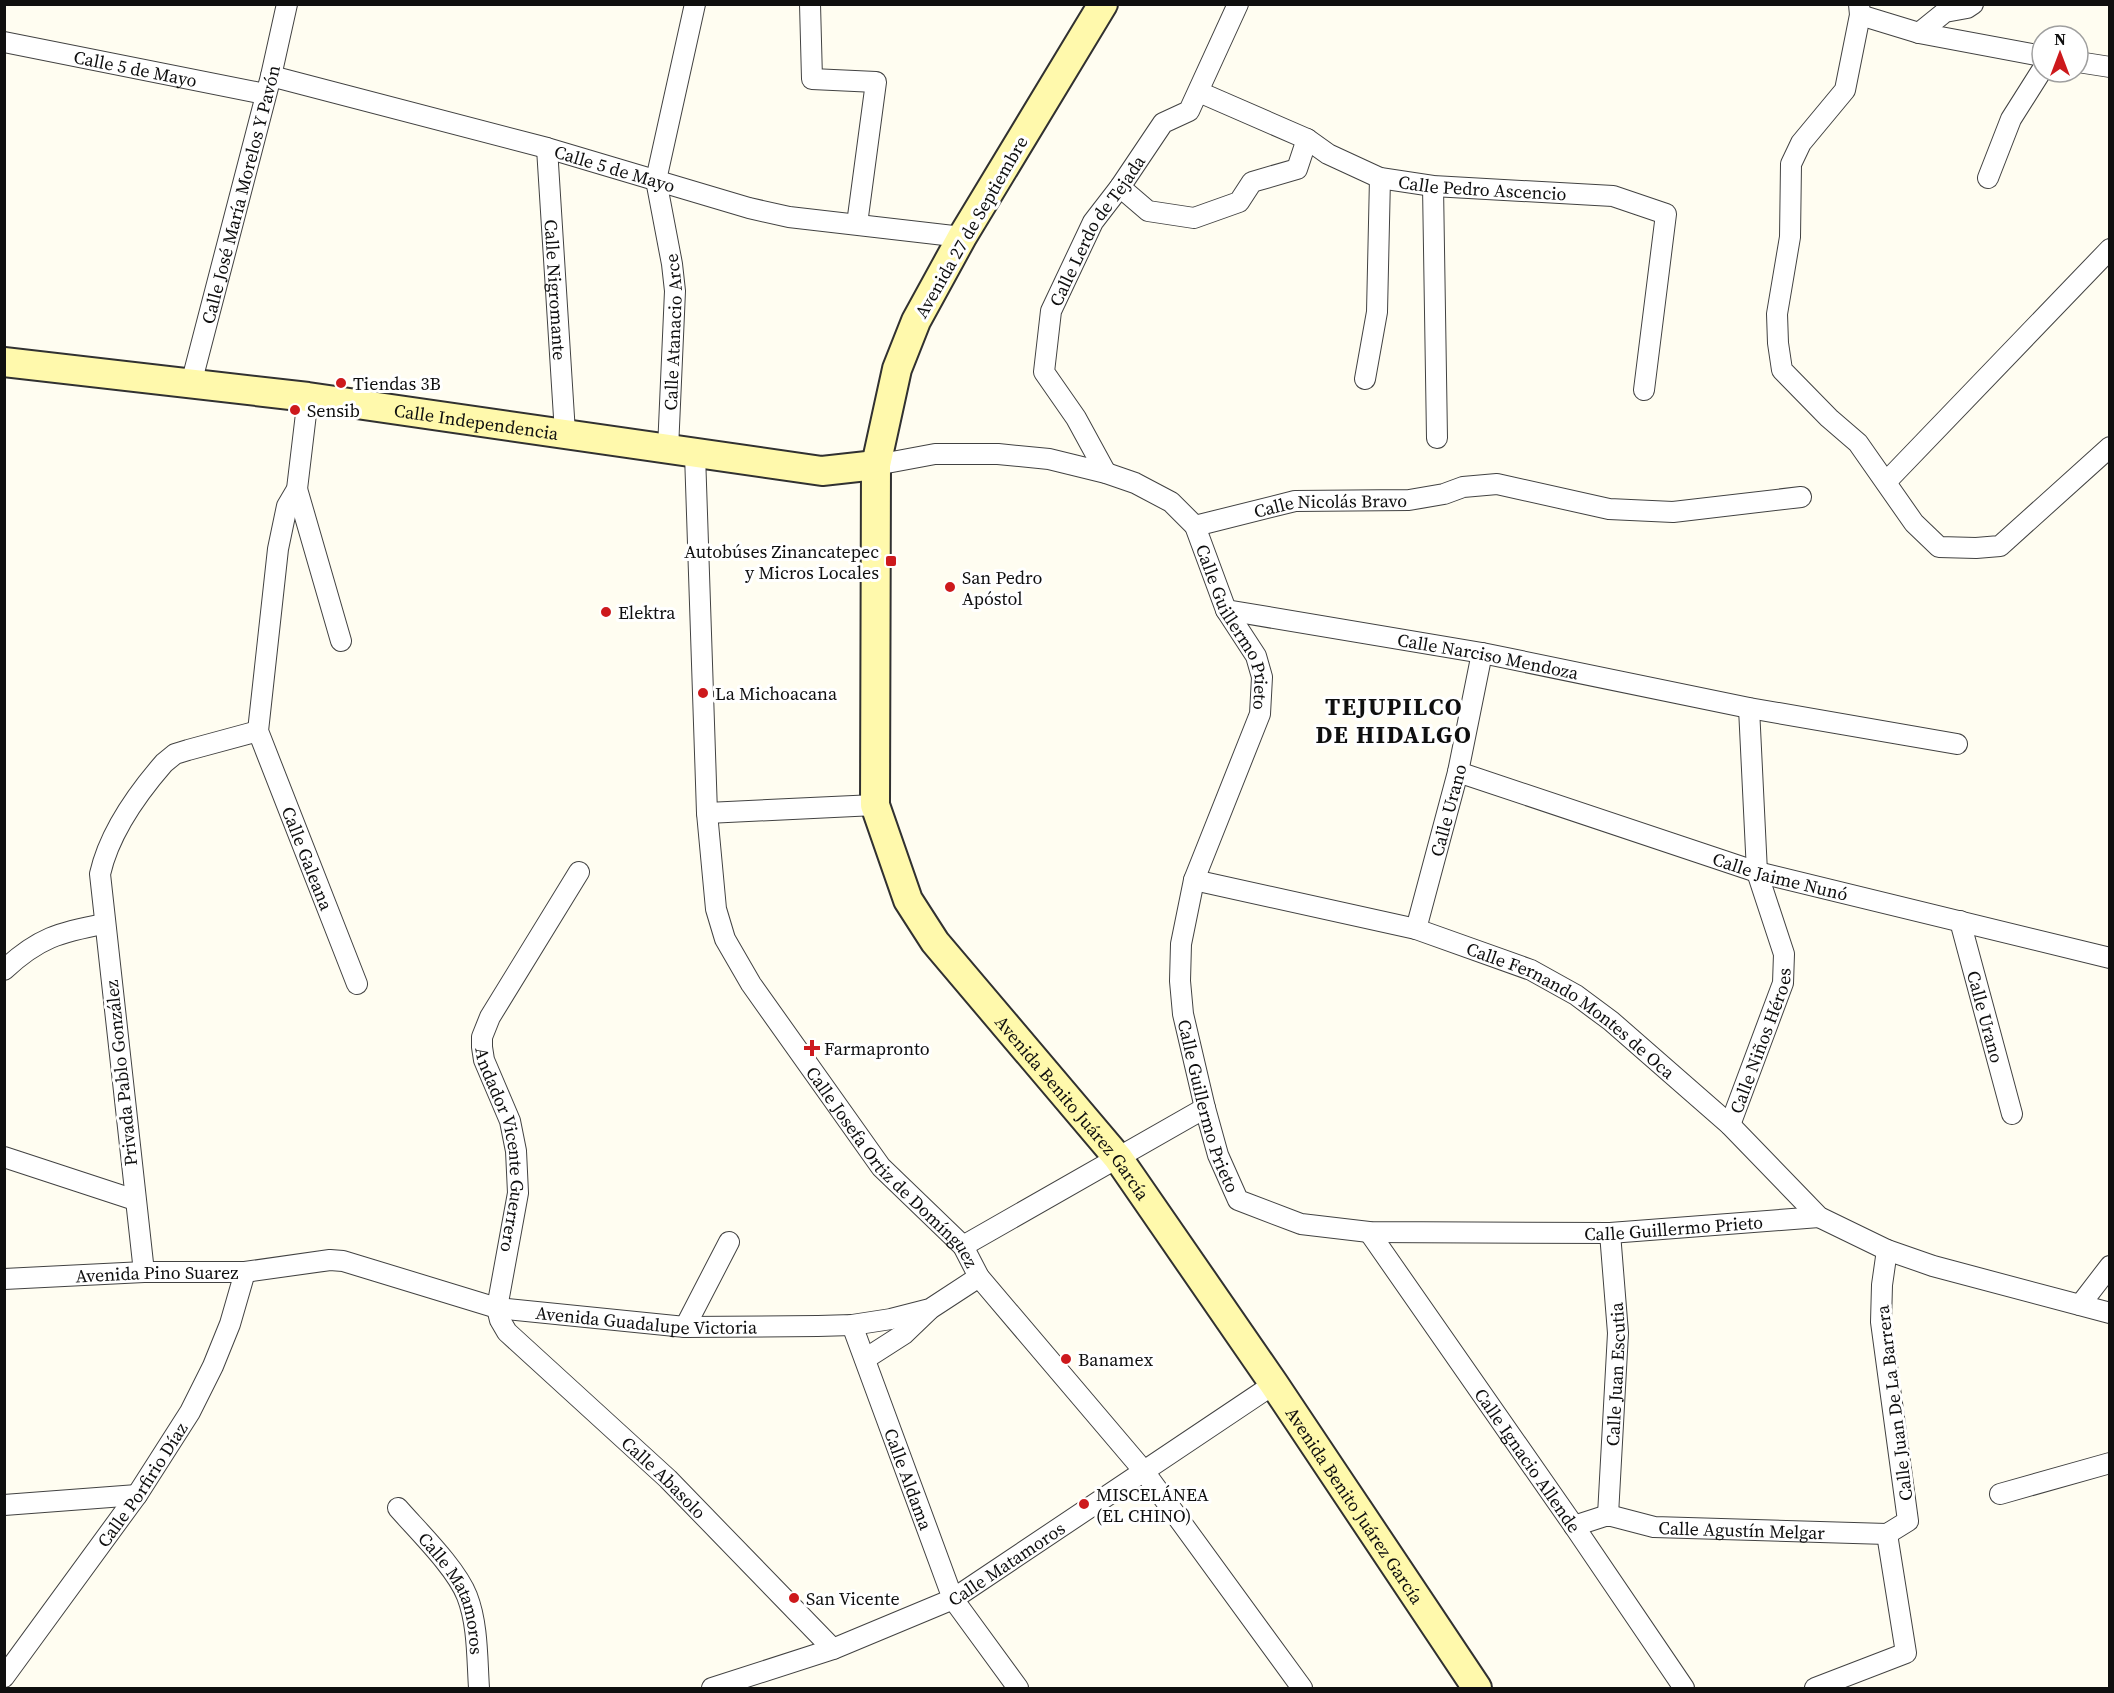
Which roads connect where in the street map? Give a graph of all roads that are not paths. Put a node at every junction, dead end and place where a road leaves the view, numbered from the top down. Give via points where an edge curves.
1 (287, 4) edge
2 (695, 4) edge
3 (810, 4) edge
4 (1103, 4) edge
5 (1238, 4) edge
6 (1973, 4) edge
7 (1860, 10) edge
8 (1919, 33) junction
9 (4, 42) edge
10 (2030, 54) edge
11 (2090, 64) edge
12 (2109, 66) edge
13 (2033, 84) edge
14 (268, 85) junction
15 (1199, 92) junction
16 (1307, 140) junction
17 (547, 148) junction
18 (1380, 178) junction
19 (1988, 178) dead end
20 (656, 180) junction
21 (1433, 186) junction
22 (1120, 187) junction
23 (856, 224) junction
24 (962, 237) junction
25 (2109, 249) edge
26 (4, 362) edge
27 (1365, 379) dead end
28 (191, 384) junction
29 (1644, 390) dead end
30 (308, 397) junction
31 (565, 433) junction
32 (1437, 438) dead end
33 (2109, 447) edge
34 (682, 451) junction
35 (876, 465) junction
36 (1106, 473) junction
37 (1887, 482) junction
38 (297, 489) junction
39 (1801, 497) dead end
40 (1195, 526) junction
41 (1226, 610) junction
42 (341, 641) dead end
43 (1482, 653) junction
44 (1749, 708) junction
45 (258, 731) junction
46 (1958, 744) dead end
47 (1458, 772) junction
48 (875, 805) junction
49 (707, 813) junction
50 (579, 872) dead end
51 (1757, 872) junction
52 (1194, 880) junction
53 (1960, 921) junction
54 (104, 924) junction
55 (1416, 929) junction
56 (2109, 958) edge
57 (4, 970) edge
58 (357, 984) dead end
59 (1205, 1108) junction
60 (2012, 1114) dead end
61 (1730, 1125) junction
62 (4, 1156) edge
63 (1118, 1158) junction
64 (135, 1200) junction
65 (1819, 1216) junction
66 (1369, 1232) junction
67 (1610, 1233) junction
68 (729, 1242) dead end
69 (963, 1246) junction
70 (1887, 1250) junction
71 (310, 1262) joint
72 (2109, 1266) edge
73 (144, 1272) junction
74 (245, 1272) junction
75 (980, 1277) junction
76 (4, 1279) edge
77 (2080, 1305) junction
78 (497, 1308) junction
79 (930, 1309) junction
80 (2109, 1313) edge
81 (852, 1325) junction
82 (685, 1327) junction
83 (865, 1359) junction
84 (1274, 1384) junction
85 (2109, 1463) edge
86 (1143, 1470) junction
87 (2000, 1494) dead end
88 (137, 1495) junction
89 (4, 1505) edge
90 (398, 1508) dead end
91 (1608, 1515) junction
92 (1574, 1526) junction
93 (1887, 1534) junction
94 (953, 1599) junction
95 (833, 1649) junction
96 (4, 1677) edge
97 (479, 1689) edge
98 (712, 1689) edge
99 (1018, 1689) edge
100 (1302, 1689) edge
101 (1477, 1689) edge
102 (1684, 1689) edge
103 (1815, 1689) edge

1 - 14 street, Calle José María Morelos Y Pavón
2 - 20 street, Calle Atanacio Arce
3 - 23 street via 812,79 876,81
4 - 24 main road, Avenida 27 de Septiembre
5 - 15 street, Calle Lerdo de Tejada
6 - 8 street via 1945,12
7 - 8 street
7 - 37 street via 1845,90 1801,142 1791,164 1790,237 1777,314 1778,343 1782,370 1858,443
8 - 10 street
9 - 14 street, Calle 5 de Mayo
11 - 12 street
13 - 19 street via 2011,119
14 - 17 street, Calle 5 de Mayo
14 - 28 street, Calle José María Morelos Y Pavón
15 - 16 street, Calle Pedro Ascencio
15 - 22 street, Calle Lerdo de Tejada via 1189,111 1163,123
16 - 18 street, Calle Pedro Ascencio
16 - 22 street via 1297,169 1252,182 1239,202 1194,218 1148,211
17 - 20 street, Calle 5 de Mayo
17 - 31 street, Calle Nigromante
18 - 21 street, Calle Pedro Ascencio
18 - 27 street via 1377,312
20 - 23 street, Calle 5 de Mayo via 789,217
20 - 34 street, Calle Atanacio Arce via 675,291
21 - 29 street, Calle Pedro Ascencio via 1612,196 1666,214
21 - 32 street
22 - 36 street, Calle Lerdo de Tejada via 1093,222 1051,311 1044,372 1076,418
23 - 24 street, Calle 5 de Mayo
24 - 35 main road, Avenida 27 de Septiembre via 916,321 897,369
25 - 37 street
26 - 28 main road, Calle Independencia
28 - 30 main road, Calle Independencia
30 - 31 main road, Calle Independencia
30 - 38 street
31 - 34 main road, Calle Independencia
33 - 37 street via 2000,546 1939,547 1914,523
34 - 35 main road, Calle Independencia via 822,471
34 - 49 street, Calle Josefa Ortiz de Domínguez
35 - 36 street via 935,454 998,454 1050,459
35 - 48 main road, Avenida Benito Juárez García
36 - 40 street via 1171,502
38 - 42 street
38 - 45 street via 287,506 278,549
39 - 40 street, Calle Nicolás Bravo via 1673,512 1609,509 1497,484 1463,487 1409,500 1295,501
40 - 41 street, Calle Guillermo Prieto
41 - 43 street, Calle Narciso Mendoza
41 - 52 street, Calle Guillermo Prieto via 1256,656 1262,677 1260,714
43 - 44 street, Calle Narciso Mendoza
43 - 47 street, Calle Urano
44 - 46 street, Calle Narciso Mendoza
44 - 51 street, Calle Niños Héroes
45 - 54 street, Privada Pablo González via 175,754 154,774 104,854 100,874
45 - 58 street, Calle Galeana
47 - 51 street, Calle Jaime Nunó
47 - 55 street, Calle Urano
48 - 49 street
48 - 63 main road, Avenida Benito Juárez García via 908,900 935,942
49 - 69 street, Calle Josefa Ortiz de Domínguez via 717,909 725,939 751,984 881,1167
50 - 78 street, Andador Vicente Guerrero via 490,1017 482,1037 484,1060 510,1121 516,1151 518,1193
51 - 53 street, Calle Jaime Nunó
51 - 61 street, Calle Niños Héroes via 1784,954 1783,983
52 - 55 street, Calle Fernando Montes de Oca
52 - 59 street, Calle Guillermo Prieto via 1181,944 1180,981 1183,1014
53 - 56 street, Calle Jaime Nunó
53 - 60 street, Calle Urano
54 - 57 street via 44,940
54 - 64 street, Privada Pablo González
55 - 61 street, Calle Fernando Montes de Oca via 1531,970 1576,995
59 - 63 street
59 - 66 street, Calle Guillermo Prieto via 1218,1155 1238,1200 1300,1224
61 - 65 street, Calle Fernando Montes de Oca
62 - 64 street
63 - 69 street
63 - 84 main road, Avenida Benito Juárez García
64 - 73 street, Privada Pablo González
65 - 67 street, Calle Guillermo Prieto
65 - 70 street, Calle Fernando Montes de Oca
66 - 67 street, Calle Guillermo Prieto
66 - 92 street, Calle Ignacio Allende
67 - 91 street, Calle Juan Escutia via 1618,1333
68 - 82 street
69 - 75 street, Calle Josefa Ortiz de Domínguez
70 - 77 street, Calle Fernando Montes de Oca
70 - 93 street, Calle Juan De La Barrera via 1881,1322 1908,1521
71 - 74 street, Avenida Pino Suarez
71 - 78 street, Avenida Guadalupe Victoria via 343,1261
72 - 77 street
73 - 74 street, Avenida Pino Suarez
73 - 76 street, Avenida Pino Suarez
74 - 88 street, Calle Porfirio Díaz via 213,1366 190,1412
75 - 79 street, Avenida Guadalupe Victoria
75 - 86 street, Calle Josefa Ortiz de Domínguez
77 - 80 street, Calle Fernando Montes de Oca
78 - 82 street, Avenida Guadalupe Victoria
78 - 95 street, Calle Abasolo via 507,1332 668,1479
79 - 81 street, Avenida Guadalupe Victoria
79 - 83 street via 904,1334
81 - 82 street, Avenida Guadalupe Victoria
81 - 83 street, Calle Aldama
83 - 94 street, Calle Aldama
84 - 86 street, Calle Matamoros
84 - 101 main road, Avenida Benito Juárez García
85 - 87 street
86 - 94 street, Calle Matamoros
86 - 100 street, Calle Josefa Ortiz de Domínguez
88 - 89 street
88 - 96 street, Calle Porfirio Díaz
90 - 97 street, Calle Matamoros via 467,1595
91 - 92 street
91 - 93 street, Calle Agustín Melgar via 1654,1527
92 - 102 street, Calle Ignacio Allende
93 - 103 street via 1906,1653
94 - 95 street, Calle Matamoros
94 - 99 street, Calle Aldama
95 - 98 street, Calle Matamoros

